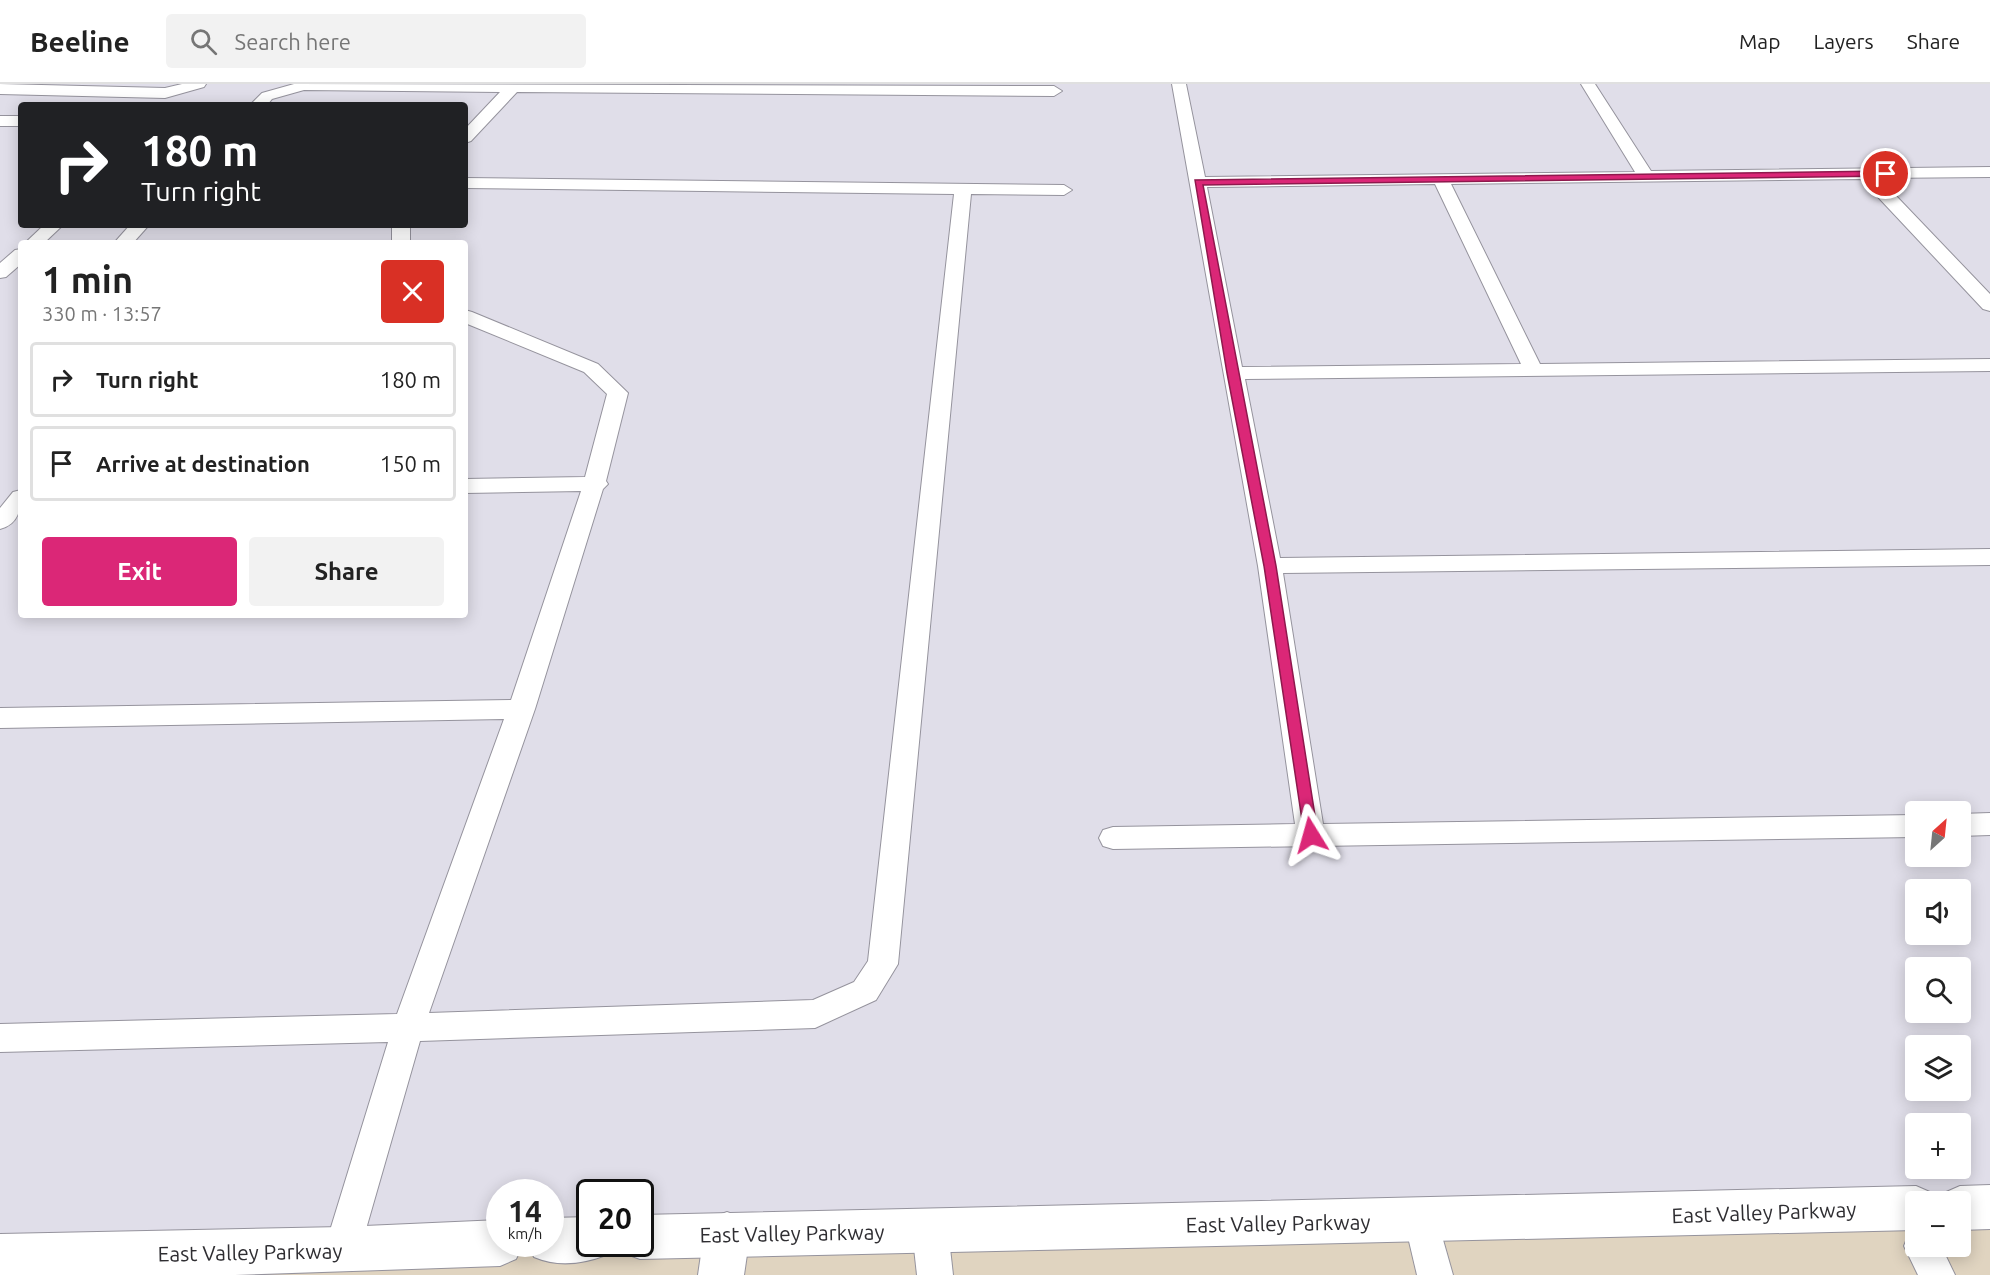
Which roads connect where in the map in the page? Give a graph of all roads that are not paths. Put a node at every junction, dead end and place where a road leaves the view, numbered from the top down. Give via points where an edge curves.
1 (199, 84) edge
2 (1179, 84) edge
3 (1588, 84) edge
4 (740, 86) edge
5 (513, 87) junction
6 (969, 88) edge
7 (0, 89) edge
8 (1054, 91) dead end
9 (261, 102) edge
10 (0, 121) edge
11 (18, 122) edge
12 (468, 135) edge
13 (1990, 172) edge
14 (1866, 174) junction
15 (1646, 176) junction
16 (1440, 178) junction
17 (1198, 182) junction
18 (468, 183) edge
19 (963, 189) junction
20 (1064, 190) dead end
21 (51, 228) edge
22 (137, 228) edge
23 (37, 240) edge
24 (126, 240) edge
25 (18, 257) edge
26 (0, 273) edge
27 (1990, 305) edge
28 (468, 317) edge
29 (1990, 365) edge
30 (1534, 371) junction
31 (1232, 373) junction
32 (597, 483) junction
33 (468, 486) edge
34 (18, 501) edge
35 (0, 522) edge
36 (1990, 557) edge
37 (1270, 566) junction
38 (522, 709) junction
39 (0, 718) edge
40 (1990, 824) edge
41 (1971, 825) edge
42 (1905, 826) edge
43 (1311, 835) junction
44 (1113, 838) dead end
45 (408, 1028) junction
46 (0, 1038) edge
47 (1990, 1207) edge
48 (1971, 1208) edge
49 (1422, 1220) junction
50 (1905, 1225) edge
51 (930, 1230) junction
52 (654, 1240) edge
53 (486, 1244) edge
54 (724, 1254) edge
55 (0, 1257) edge
56 (1928, 1257) edge
57 (319, 1258) edge
58 (935, 1275) edge
59 (1435, 1275) edge
60 (1937, 1275) edge

1 - 7 lane via 165,93
2 - 17 lane
3 - 15 lane
4 - 5 lane
4 - 6 lane
5 - 9 lane via 304,86 267,96
5 - 12 lane
6 - 8 lane
10 - 11 lane
13 - 14 lane
14 - 15 lane
14 - 27 lane
15 - 16 lane
16 - 17 lane
16 - 30 lane
17 - 31 lane
18 - 19 lane
19 - 20 lane
19 - 45 lane via 883,964 865,991 815,1014
21 - 23 lane
22 - 24 lane
25 - 26 lane
28 - 32 lane via 591,368 618,393
29 - 30 lane
30 - 31 lane
31 - 37 lane
32 - 33 lane
32 - 38 lane
34 - 35 lane
36 - 37 lane
37 - 43 lane
38 - 39 lane
38 - 45 lane
40 - 41 lane
42 - 43 lane
43 - 44 lane
45 - 46 lane
45 - 57 lane
47 - 48 main road
49 - 50 main road, East Valley Parkway
49 - 51 main road, East Valley Parkway
49 - 59 lane
51 - 54 main road, East Valley Parkway
51 - 58 lane
52 - 54 main road, East Valley Parkway
53 - 57 main road, East Valley Parkway
55 - 57 main road, East Valley Parkway
56 - 60 lane

